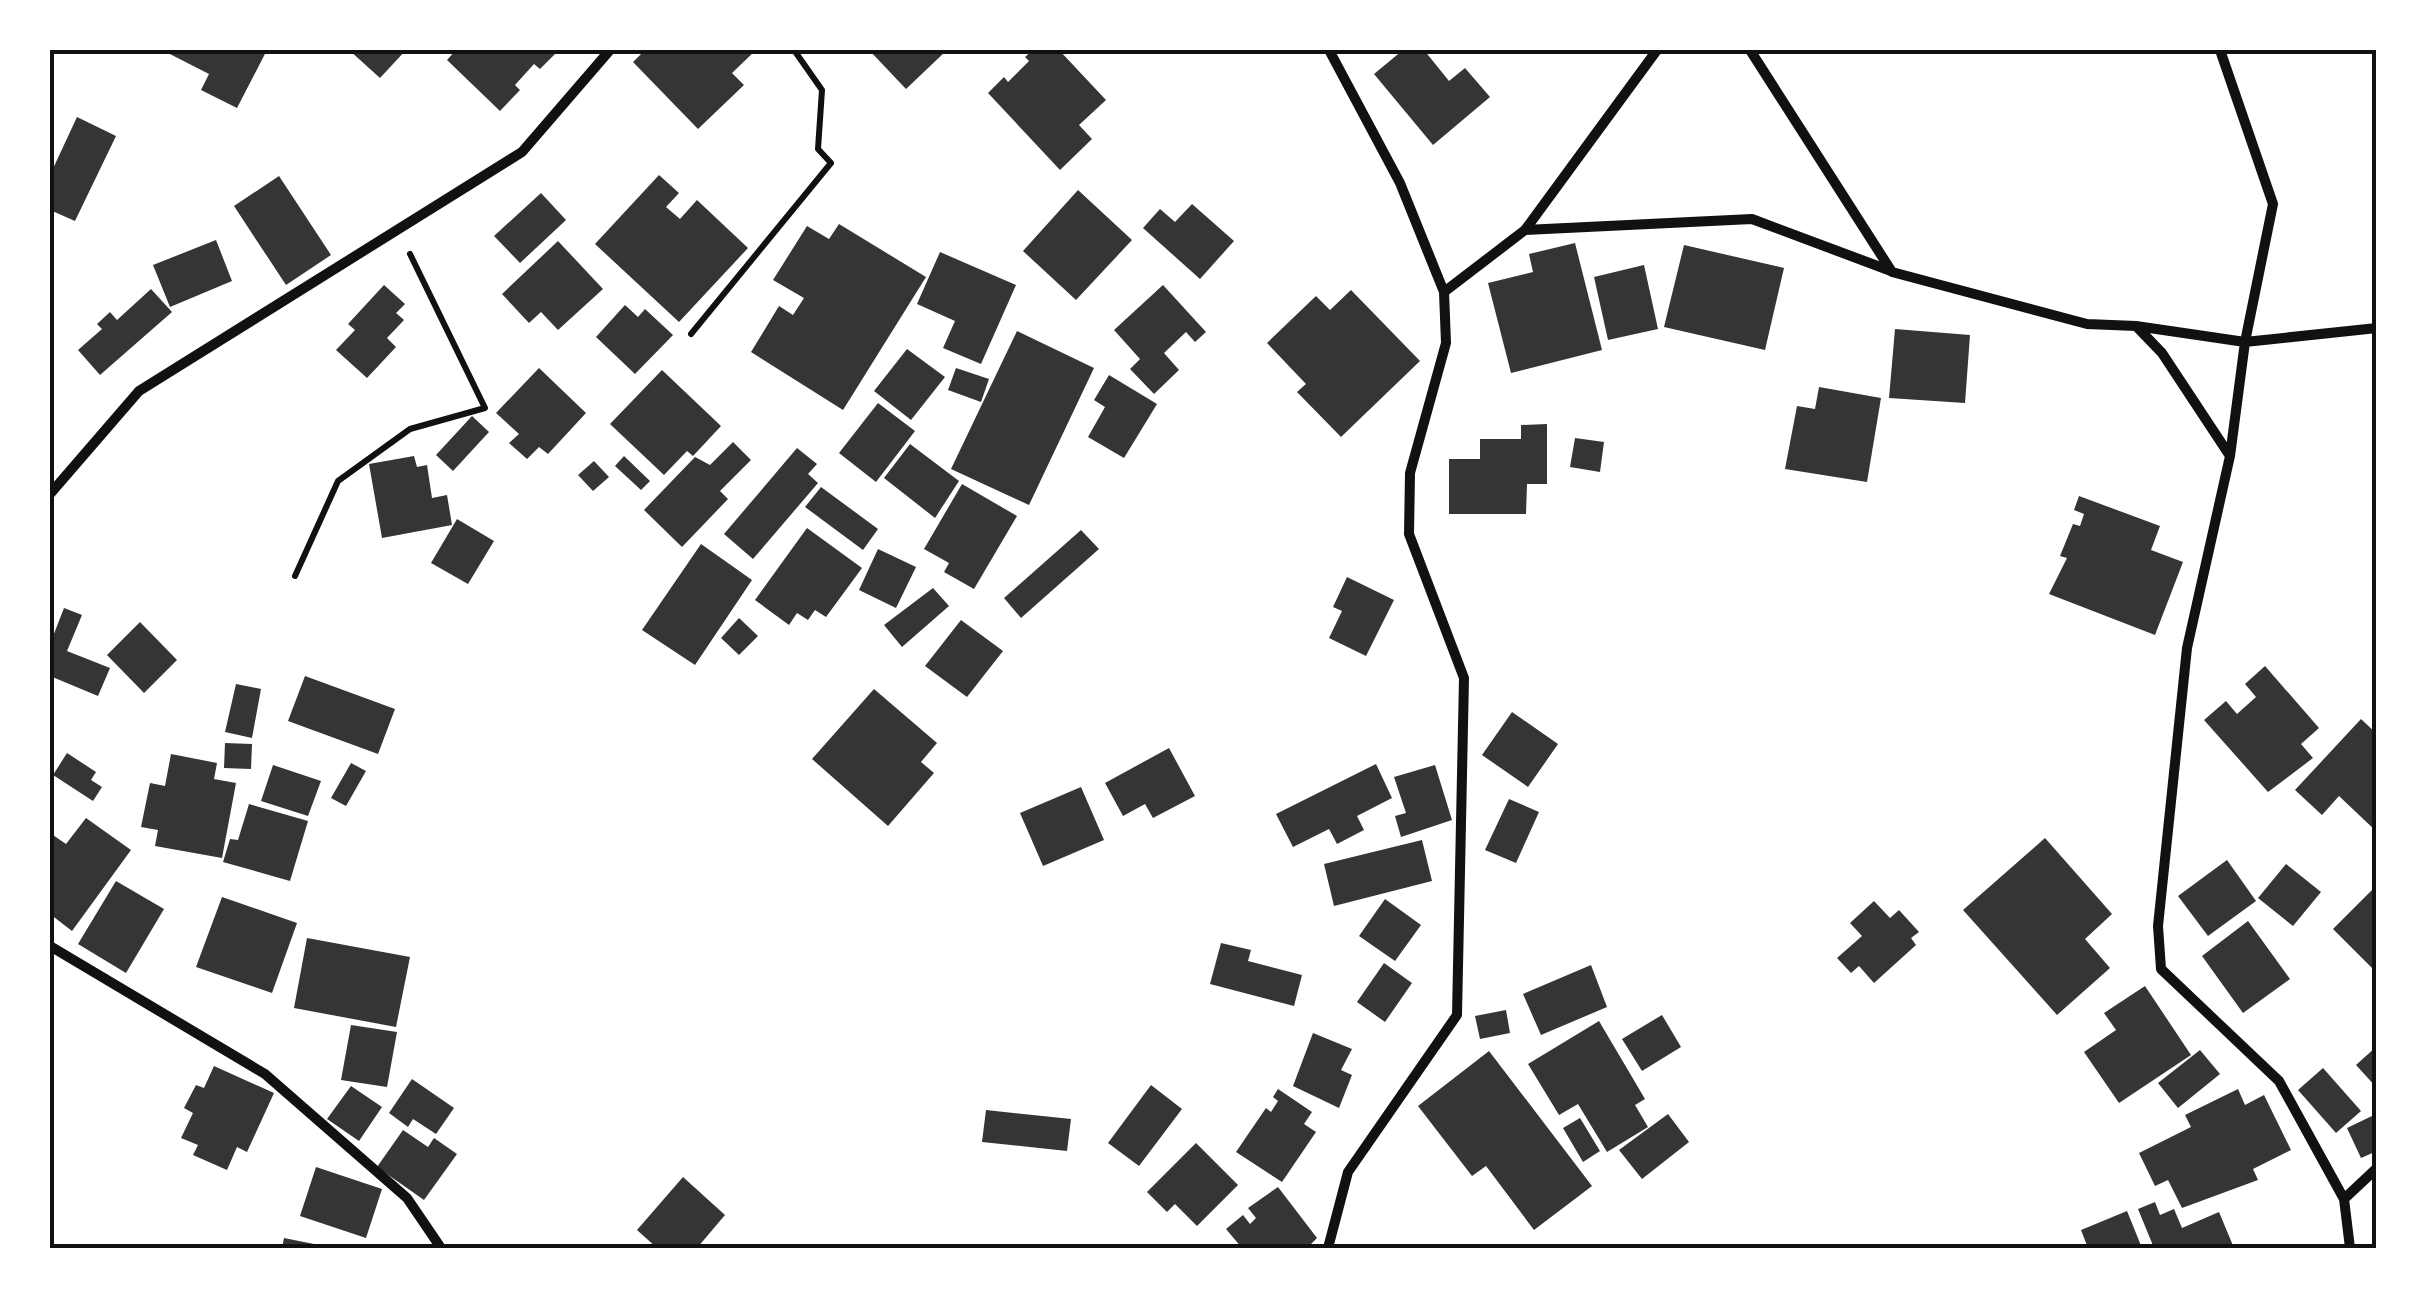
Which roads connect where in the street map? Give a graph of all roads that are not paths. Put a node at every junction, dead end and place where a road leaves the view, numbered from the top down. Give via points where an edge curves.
1 (610, 50) edge
2 (1329, 50) edge
3 (1656, 50) edge
4 (1750, 50) edge
5 (2220, 50) edge
6 (1524, 230) junction
7 (1892, 272) junction
8 (1444, 292) junction
9 (2136, 326) junction
10 (2377, 328) edge
11 (2245, 342) junction
12 (2230, 456) junction
13 (50, 494) edge
14 (50, 946) edge
15 (2377, 1168) edge
16 (2344, 1199) junction
17 (441, 1248) edge
18 (1328, 1248) edge
19 (2350, 1248) edge

1 - 13 street via 522,152 139,392
2 - 8 street via 1400,183
3 - 6 street
4 - 7 street
5 - 11 street via 2273,204
6 - 7 street via 1752,219
6 - 8 street
7 - 9 street via 2087,324
8 - 18 street via 1446,342 1410,473 1409,534 1464,678 1457,1015 1348,1172
9 - 11 street
9 - 12 street via 2162,353
10 - 11 street
11 - 12 street
12 - 16 street via 2187,648 2158,926 2162,968 2278,1082
14 - 17 street via 264,1074 407,1198
15 - 16 street
16 - 19 street

